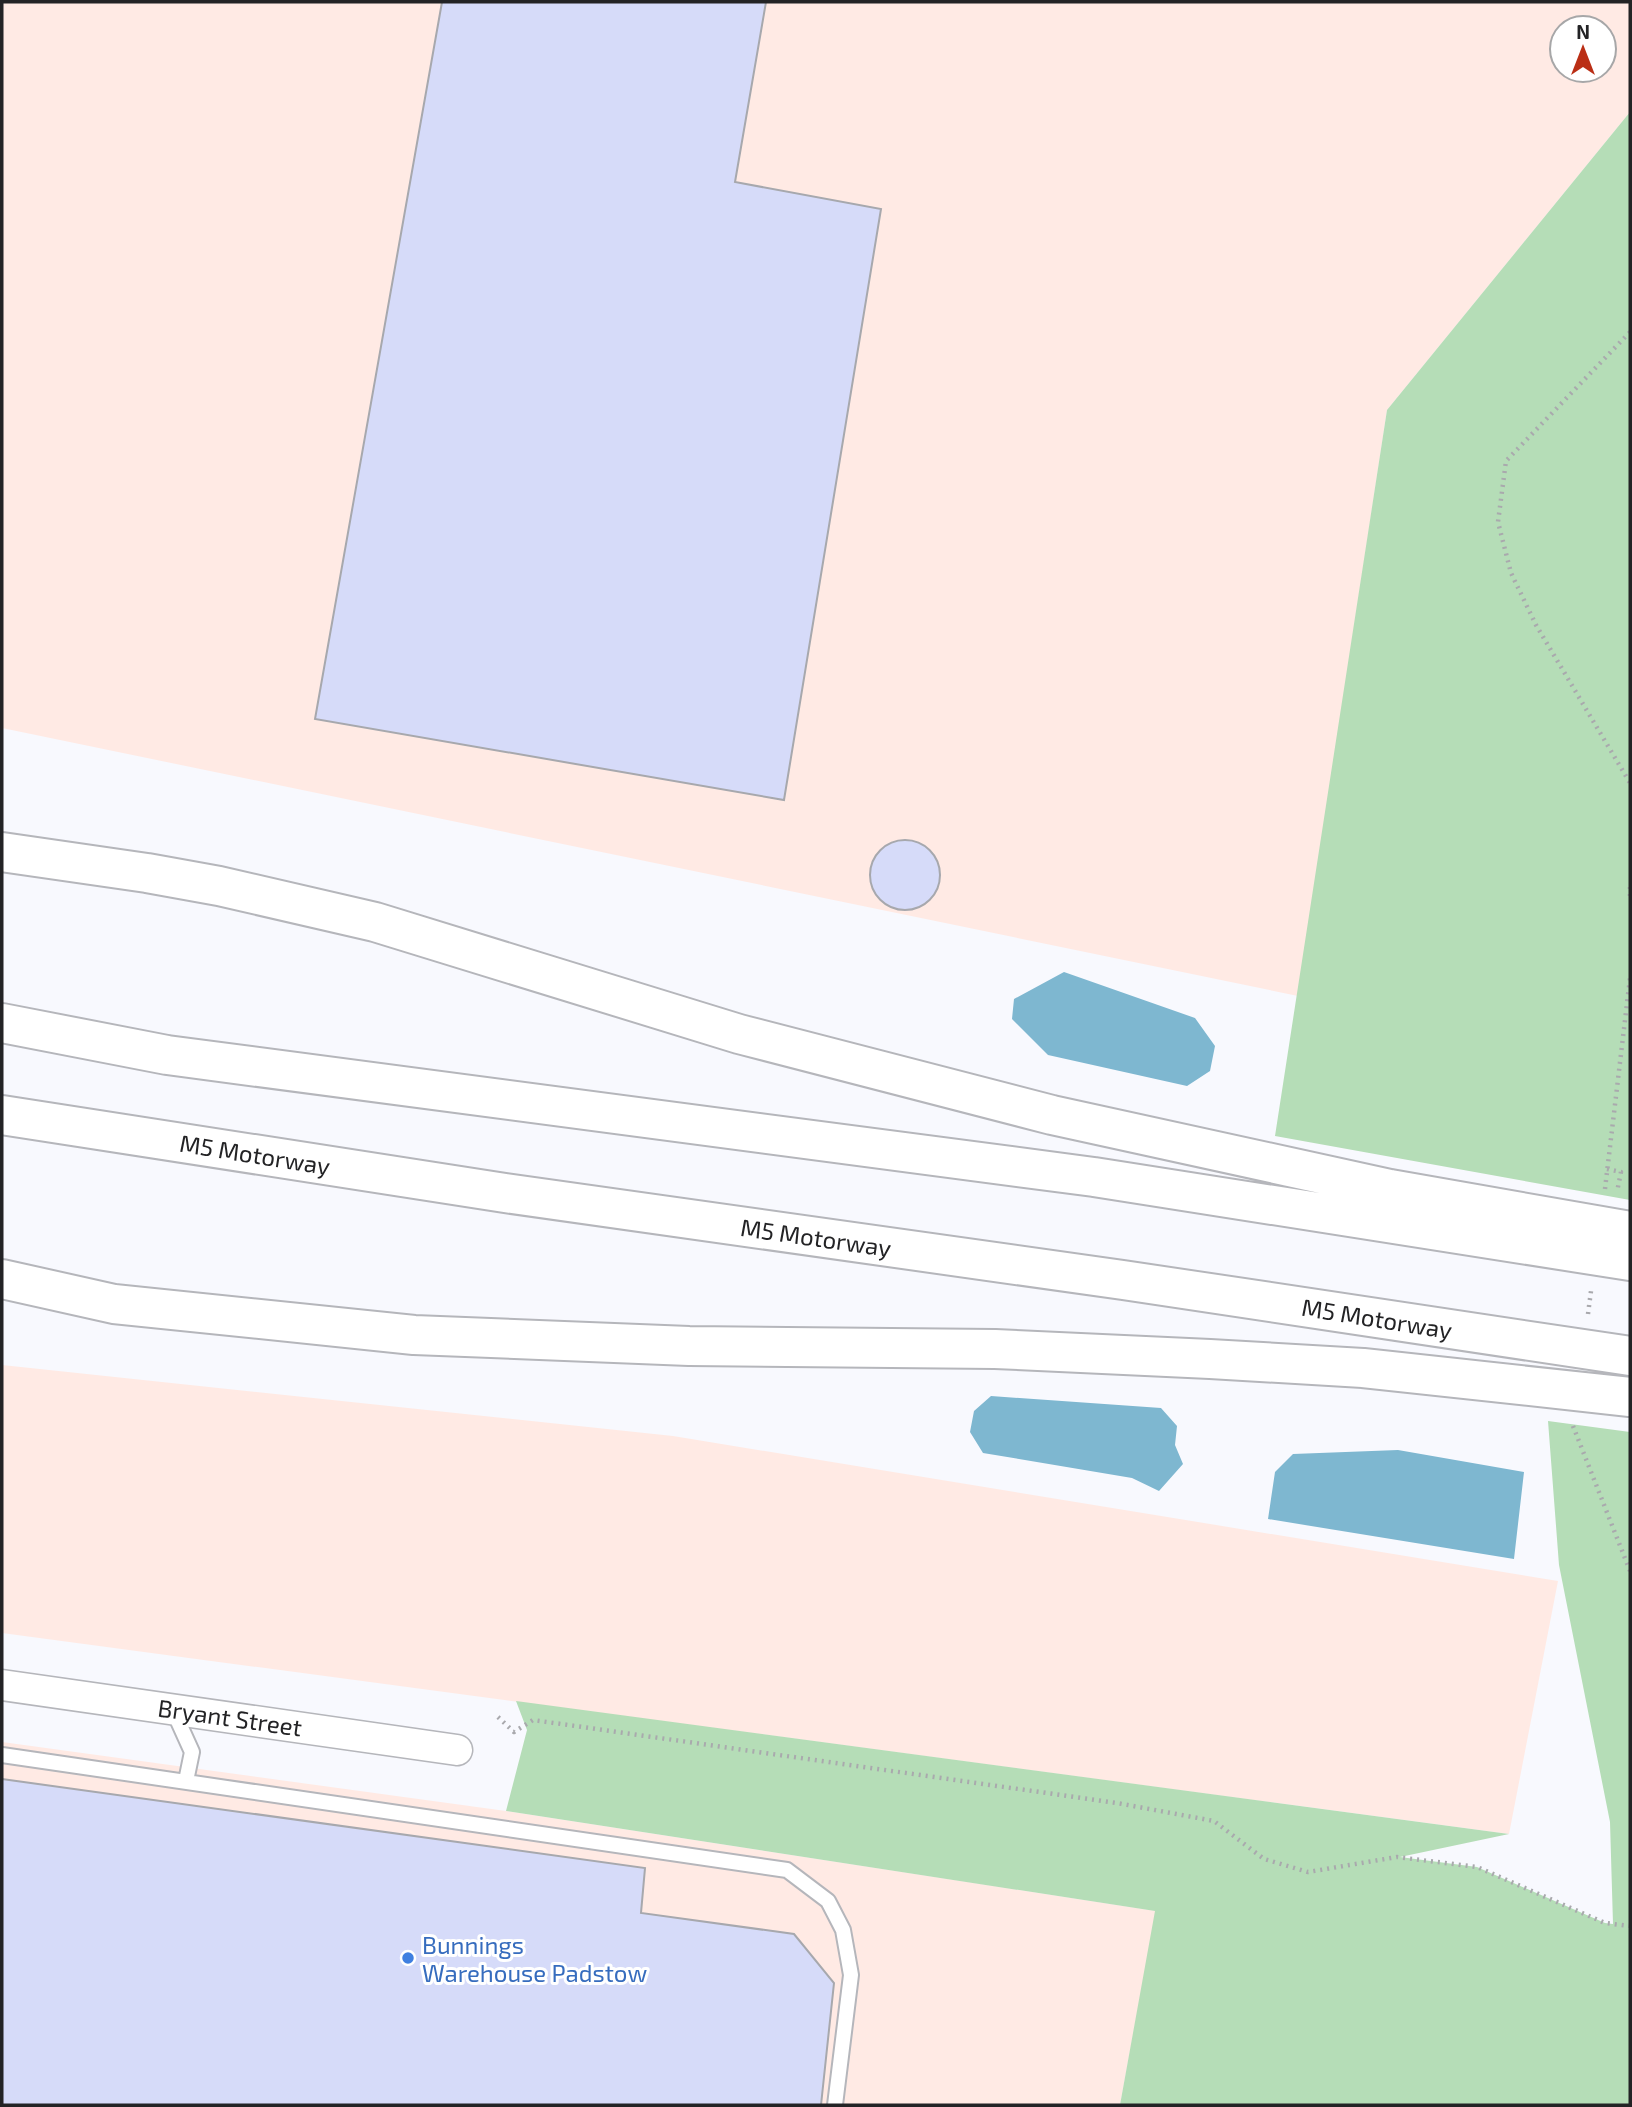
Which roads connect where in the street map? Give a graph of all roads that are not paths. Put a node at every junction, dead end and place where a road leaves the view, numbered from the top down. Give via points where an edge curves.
1 (2, 852) edge
2 (2, 1023) edge
3 (2, 1115) edge
4 (1387, 1206) junction
5 (1627, 1215) edge
6 (1630, 1261) edge
7 (2, 1279) edge
8 (1630, 1356) edge
9 (1630, 1398) edge
10 (2, 1685) edge
11 (172, 1708) junction
12 (457, 1750) dead end
13 (2, 1755) edge
14 (186, 1781) junction
15 (835, 2105) edge

1 - 4 highway via 147,873 375,922 693,1021
2 - 4 highway via 167,1055 1094,1177
3 - 8 highway, M5 Motorway via 505,1194
4 - 5 highway
4 - 6 highway
7 - 9 highway via 114,1304 414,1335 689,1346 995,1349 1363,1368
10 - 11 street, Bryant Street
11 - 12 street, Bryant Street
11 - 14 lane via 192,1752
13 - 14 lane
14 - 15 lane via 787,1870 828,1900 844,1930 851,1975

